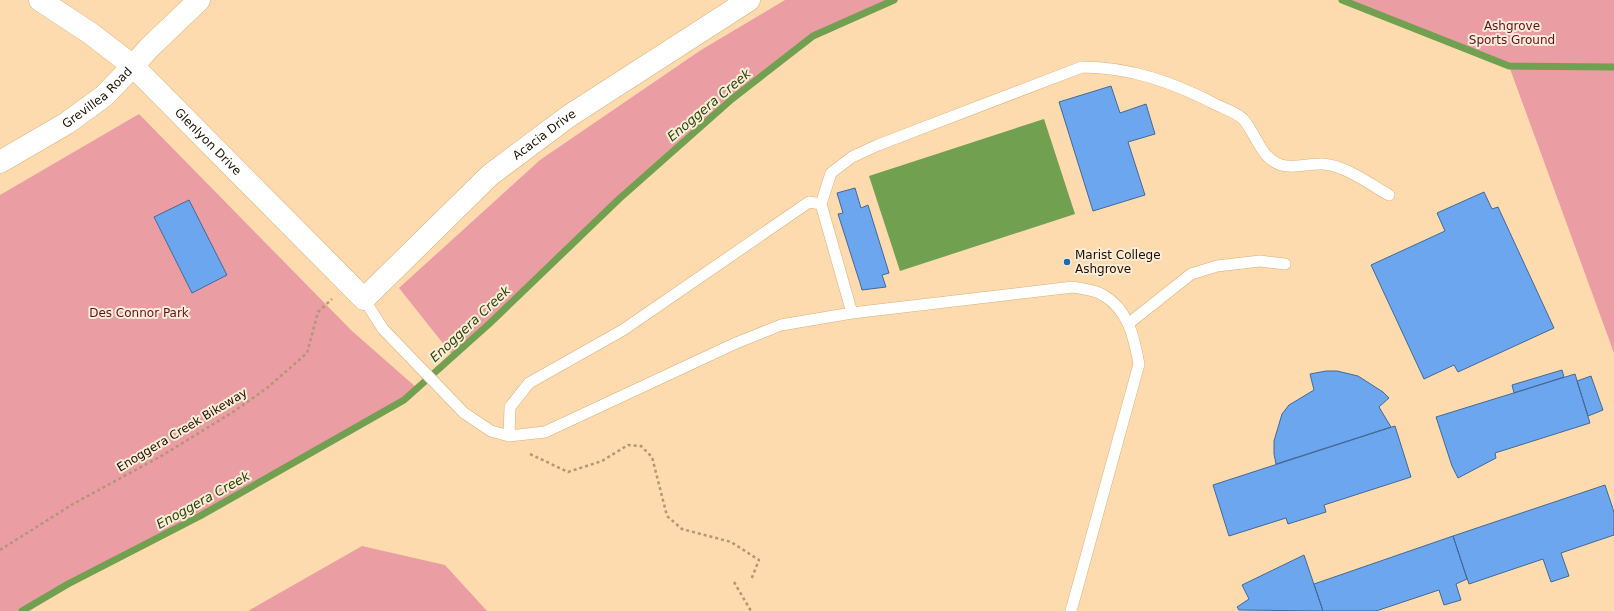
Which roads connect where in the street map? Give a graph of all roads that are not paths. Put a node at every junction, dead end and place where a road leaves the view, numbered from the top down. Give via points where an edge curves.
1 (40, 0) edge
2 (199, 0) edge
3 (749, 0) edge
4 (133, 66) junction
5 (0, 162) edge
6 (1389, 195) dead end
7 (821, 204) junction
8 (1285, 264) dead end
9 (364, 299) junction
10 (852, 313) junction
11 (1128, 324) junction
12 (509, 436) junction
13 (1070, 611) edge

1 - 4 street, Glenlyon Drive via 90,33
2 - 4 street, Grevillea Road
3 - 9 street, Acacia Drive via 569,116 496,170
4 - 5 street, Grevillea Road via 98,100 67,123
4 - 9 street, Glenlyon Drive
6 - 7 lane via 1334,166 1280,165 1261,149 1242,118 1202,97 1149,76 1109,67 1082,67 852,157 831,173
7 - 10 lane
7 - 12 lane via 809,202 624,330 529,383 510,407
8 - 11 lane via 1260,261 1217,266 1191,274
9 - 12 lane via 383,329 464,413 491,431
10 - 11 lane via 1073,287 1103,295 1122,312
10 - 12 lane via 781,325 736,343 545,432
11 - 13 lane via 1133,333 1139,364

